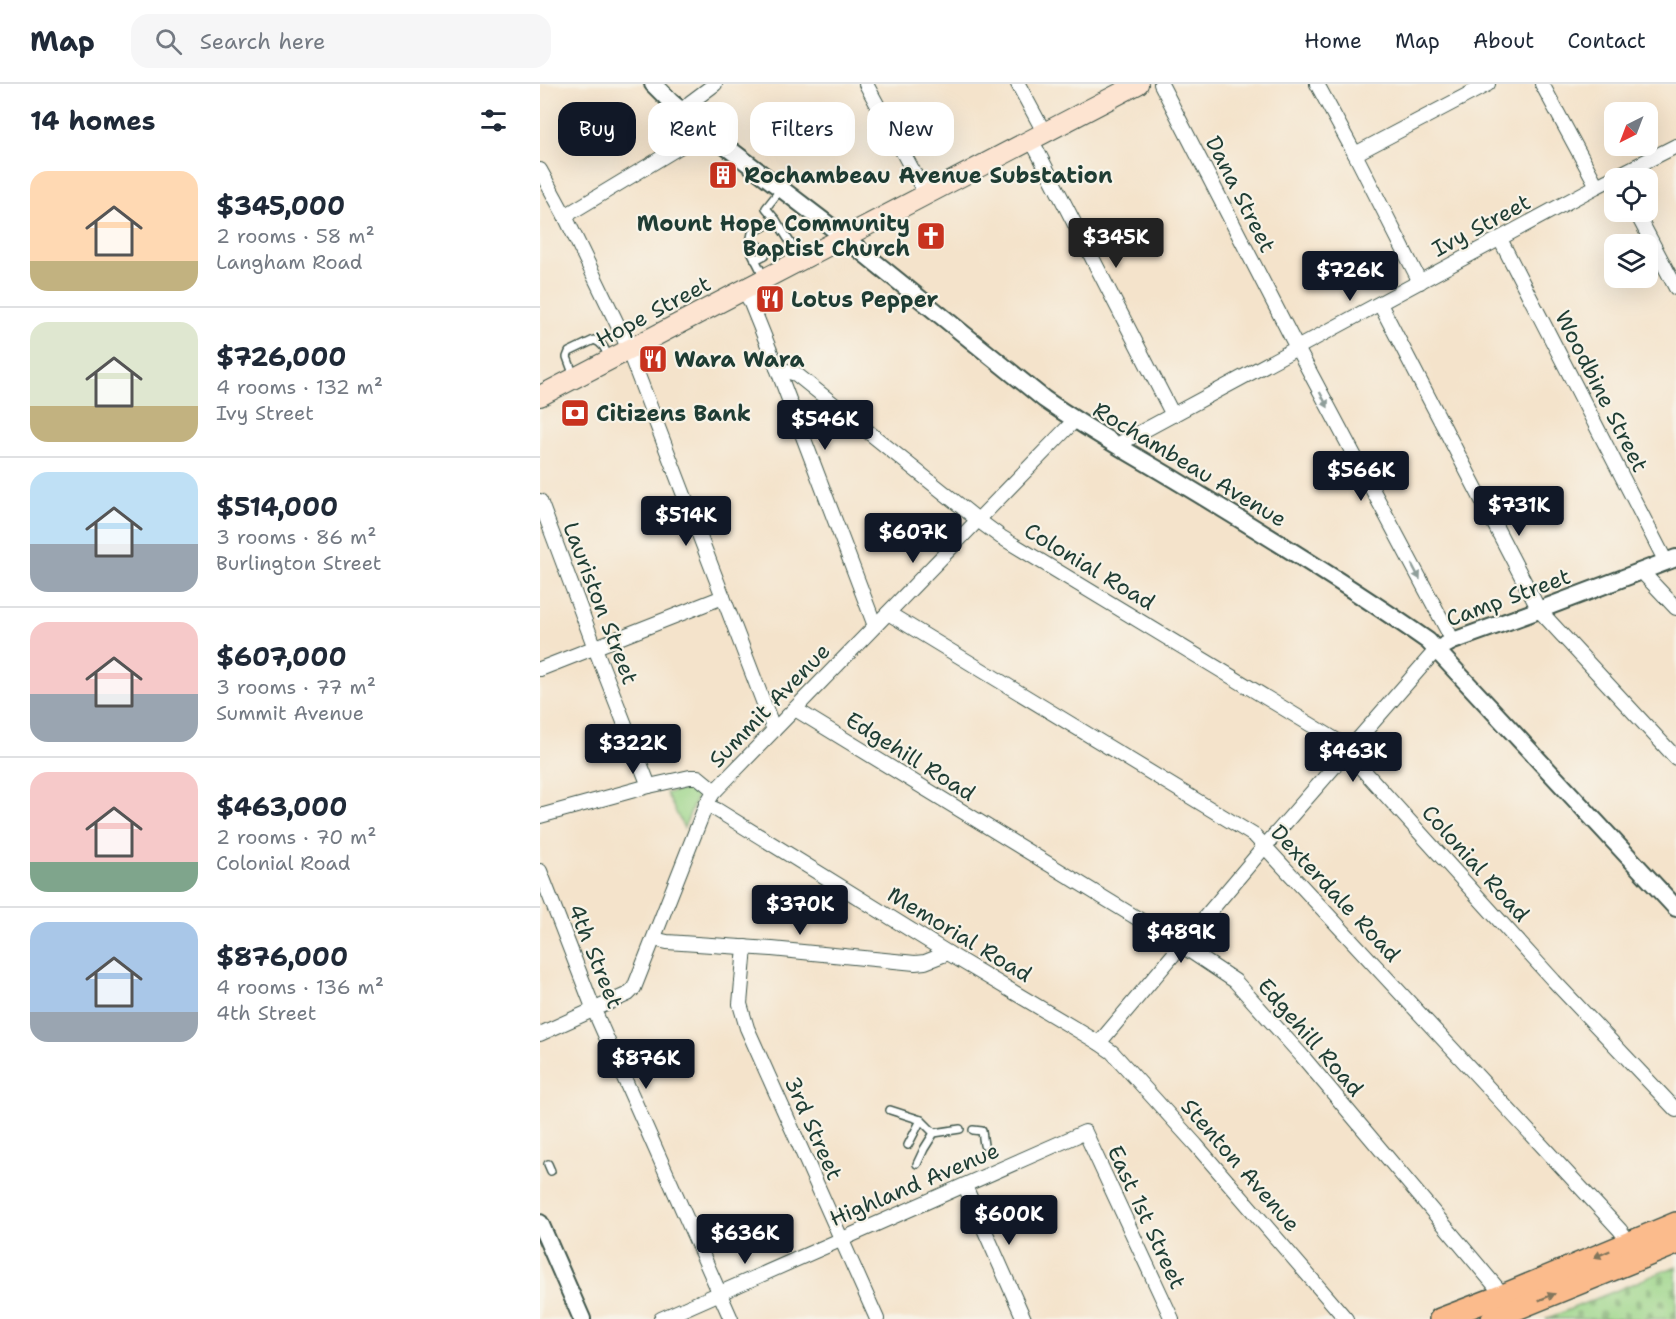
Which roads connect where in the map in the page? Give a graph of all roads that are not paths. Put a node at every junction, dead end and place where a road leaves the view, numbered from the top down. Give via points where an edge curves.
1 (653, 84) edge
2 (715, 84) edge
3 (866, 84) edge
4 (1018, 84) edge
5 (1138, 84) edge
6 (1161, 84) edge
7 (1317, 84) edge
8 (1488, 84) edge
9 (1542, 84) edge
10 (671, 102) edge
11 (691, 102) edge
12 (1038, 136) junction
13 (1676, 146) edge
14 (1355, 154) junction
15 (664, 156) edge
16 (738, 156) edge
17 (1637, 168) edge
18 (540, 170) edge
19 (1604, 183) edge
20 (1597, 186) junction
21 (781, 189) junction
22 (926, 195) junction
23 (565, 216) junction
24 (776, 220) junction
25 (1641, 222) edge
26 (844, 238) junction
27 (1500, 239) junction
28 (760, 246) dead end
29 (751, 251) junction
30 (765, 255) dead end
31 (755, 260) junction
32 (801, 261) junction
33 (765, 279) junction
34 (1420, 282) junction
35 (1676, 288) edge
36 (744, 290) junction
37 (1380, 304) junction
38 (1297, 348) junction
39 (628, 351) junction
40 (777, 368) junction
41 (540, 396) edge
42 (1173, 415) junction
43 (1075, 420) junction
44 (1117, 445) junction
45 (540, 501) edge
46 (978, 520) junction
47 (1671, 560) edge
48 (1642, 572) junction
49 (723, 597) junction
50 (1676, 608) edge
51 (1539, 610) junction
52 (888, 613) junction
53 (875, 626) junction
54 (1453, 641) junction
55 (595, 648) junction
56 (1436, 650) junction
57 (540, 669) edge
58 (795, 709) junction
59 (774, 730) junction
60 (1347, 753) junction
61 (1676, 758) edge
62 (649, 786) junction
63 (715, 791) junction
64 (706, 805) junction
65 (540, 816) edge
66 (1265, 846) junction
67 (540, 871) edge
68 (1676, 908) edge
69 (654, 939) junction
70 (1181, 945) junction
71 (745, 947) junction
72 (948, 952) junction
73 (594, 1010) junction
74 (540, 1034) edge
75 (1099, 1043) junction
76 (890, 1110) dead end
77 (1676, 1110) edge
78 (921, 1120) junction
79 (960, 1129) dead end
80 (973, 1130) dead end
81 (1084, 1132) joint
82 (934, 1133) junction
83 (908, 1145) dead end
84 (984, 1145) dead end
85 (917, 1164) dead end
86 (965, 1186) junction
87 (540, 1223) edge
88 (1676, 1223) edge
89 (841, 1239) junction
90 (1629, 1242) junction
91 (1676, 1244) edge
92 (1580, 1273) junction
93 (720, 1294) junction
94 (1503, 1295) junction
95 (582, 1319) edge
96 (661, 1319) edge
97 (730, 1319) edge
98 (878, 1319) edge
99 (1024, 1319) edge
100 (1172, 1319) edge
101 (1346, 1319) edge
102 (1440, 1319) edge
103 (1492, 1319) edge

1 - 10 street, Rochambeau Avenue
2 - 11 street
3 - 22 street
4 - 12 street
5 - 12 main road, Hope Street
6 - 38 street, Dana Street
7 - 14 street
8 - 14 street
9 - 20 street
12 - 22 main road, Hope Street
12 - 42 street
13 - 17 street, Ivy Street
14 - 34 street
15 - 23 street
16 - 21 street, Rochambeau Avenue
18 - 23 street
19 - 20 street, Ivy Street
20 - 27 street, Ivy Street
21 - 24 lane via 766,208
21 - 26 street, Rochambeau Avenue
22 - 26 main road, Hope Street
23 - 39 street
24 - 29 lane via 752,232 748,247
24 - 32 lane via 781,235
25 - 35 street
26 - 32 main road, Hope Street
26 - 43 street, Rochambeau Avenue
27 - 34 street, Ivy Street
27 - 47 street, Woodbine Street
28 - 29 lane
29 - 31 lane
30 - 31 lane
31 - 33 lane
32 - 33 main road, Hope Street
33 - 36 main road, Hope Street
34 - 37 street, Ivy Street
36 - 39 main road, Hope Street
36 - 40 street
37 - 38 street, Ivy Street
37 - 51 street
38 - 42 street, Ivy Street
38 -> 54 street, Dana Street
39 - 41 main road, Hope Street
39 - 49 street
40 - 46 street, Colonial Road via 796,374
40 - 53 street
42 - 44 street, Ivy Street
43 - 44 street, Rochambeau Avenue
43 - 46 street, Summit Avenue
44 - 56 street, Rochambeau Avenue via 1378,606
45 - 55 street, Lauriston Street
46 - 52 street, Summit Avenue
46 - 60 street, Colonial Road via 1336,740
47 - 48 street, Camp Street
48 - 50 street
48 - 51 street, Camp Street
49 - 55 street
49 - 59 street
51 - 54 street, Camp Street
51 - 61 street
52 - 53 street, Summit Avenue
52 - 66 street, Dexterdale Road via 1255,836
53 - 58 street, Summit Avenue
54 - 56 street, Camp Street
55 - 57 street
55 - 62 street, Lauriston Street
56 - 60 street, Camp Street
56 - 68 street, Rochambeau Avenue
58 - 59 street, Summit Avenue
58 - 70 street, Edgehill Road
59 - 63 street, Summit Avenue
60 - 66 street, Camp Street
60 - 77 street, Colonial Road
62 - 63 street via 698,777
62 - 65 street
63 - 64 street, Summit Avenue
64 - 69 street, Summit Avenue
64 - 72 street, Memorial Road
66 - 70 street, Camp Street
66 - 90 street, Dexterdale Road
67 - 73 street, 4th Street
69 - 71 street
69 - 73 street, Summit Avenue via 634,988
70 - 75 street, Camp Street
70 - 94 street, Edgehill Road via 1235,981
71 - 72 street via 915,963
71 - 89 street, 3rd Street via 740,1004 747,1028
72 - 75 street, Memorial Road
73 - 74 street, Summit Avenue
73 - 93 street, 4th Street
75 - 101 street, Stenton Avenue via 1123,1062
76 - 78 lane
78 - 82 lane
78 - 83 lane
79 - 82 lane
80 - 84 lane via 981,1131
81 - 86 street, Highland Avenue
81 - 100 street, East 1st Street
82 - 85 lane
86 - 89 street, Highland Avenue
86 - 99 street
87 - 95 street
88 - 90 main road
89 - 93 street, Highland Avenue
89 - 98 street, 3rd Street
90 -> 92 main road
91 - 92 main road
92 - 94 main road
103 -> 92 main road
93 - 96 street, Highland Avenue
93 - 97 street, 4th Street
94 - 102 main road

